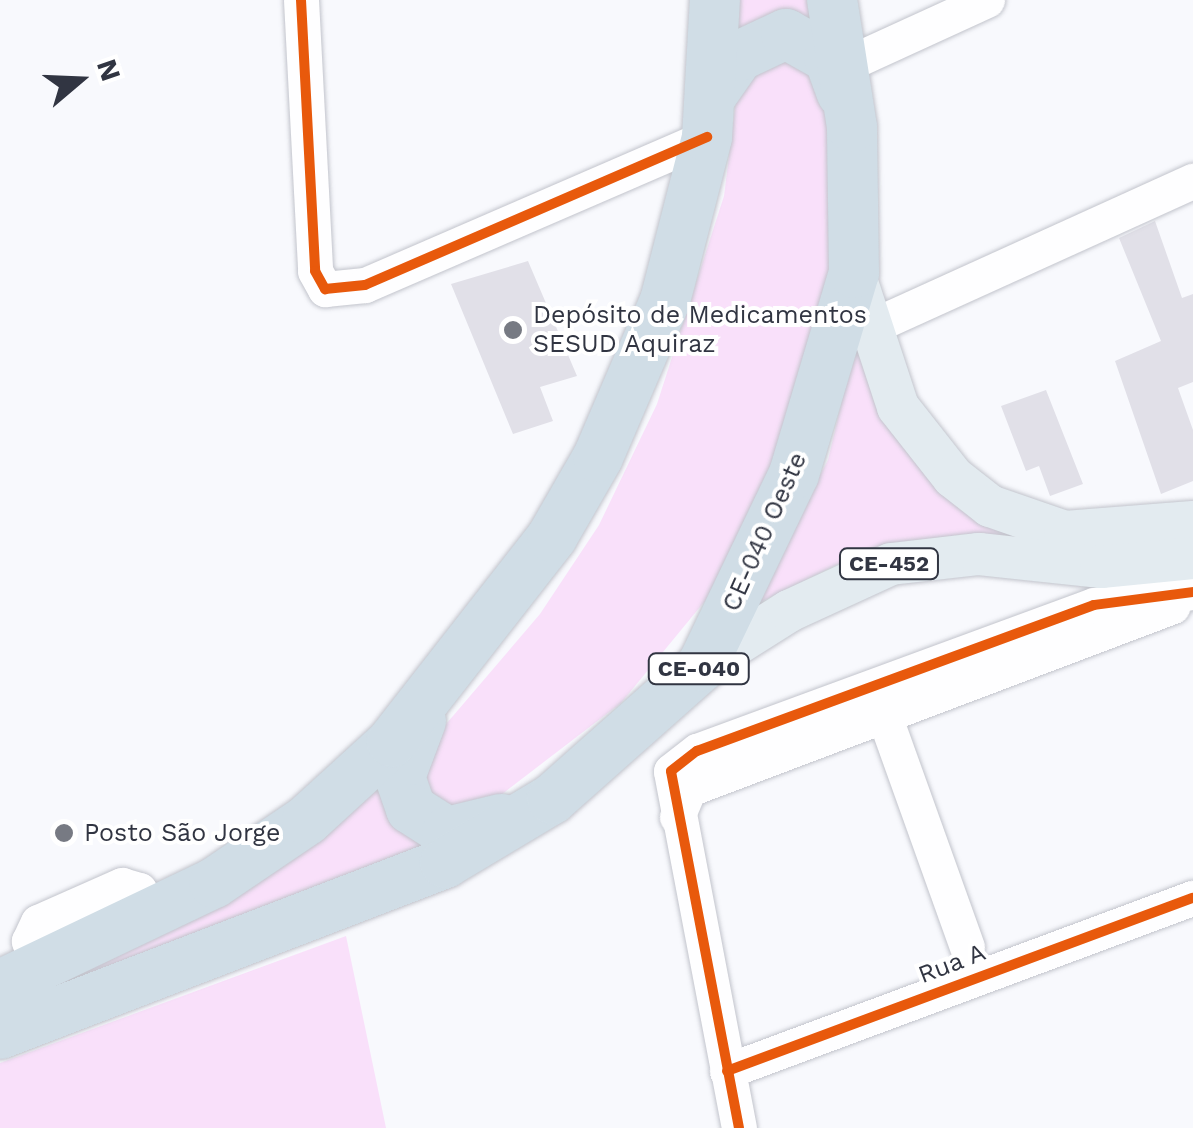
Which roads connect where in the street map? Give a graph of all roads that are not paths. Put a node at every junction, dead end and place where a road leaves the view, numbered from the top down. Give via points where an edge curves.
1 (301, 0) edge
2 (714, 0) edge
3 (832, 0) edge
4 (986, 0) edge
5 (846, 64) junction
6 (710, 115) junction
7 (852, 127) junction
8 (1193, 181) edge
9 (854, 274) junction
10 (866, 330) junction
11 (1193, 522) edge
12 (1193, 558) edge
13 (1193, 595) edge
14 (702, 666) junction
15 (448, 672) junction
16 (884, 715) junction
17 (552, 799) junction
18 (677, 817) junction
19 (1193, 898) edge
20 (967, 948) dead end
21 (20, 977) edge
22 (0, 1034) edge
23 (727, 1072) junction
24 (739, 1128) edge

1 - 6 street via 315,270 325,289 365,285
2 - 6 highway
3 - 5 highway, CE-040 Oeste / CE-040
4 - 5 street
5 - 7 highway, CE-040 Oeste / CE-040
6 - 7 highway via 753,45 801,37 828,58
6 - 15 highway via 665,301 598,457 552,537
7 - 9 highway, CE-040 Oeste / CE-040
8 - 10 street
9 - 10 main road
9 - 14 highway, CE-040 Oeste / CE-040 via 794,474
10 - 11 main road via 898,407 953,477 1028,525 1113,532
12 - 14 main road, CE-452 via 1102,566 979,554 890,564 789,611
13 - 16 street
13 - 18 street via 1094,605 697,750 671,771
14 - 17 highway, CE-040 Oeste / CE-040
15 - 17 highway via 404,757 400,777 411,810 434,828 464,831
15 - 21 highway via 392,742 307,820 152,916
16 - 18 street via 689,789
16 - 20 street
17 - 22 highway, CE-040 Oeste / CE-040 via 445,863
18 - 23 street
19 - 23 street, Rua A
23 - 24 street

